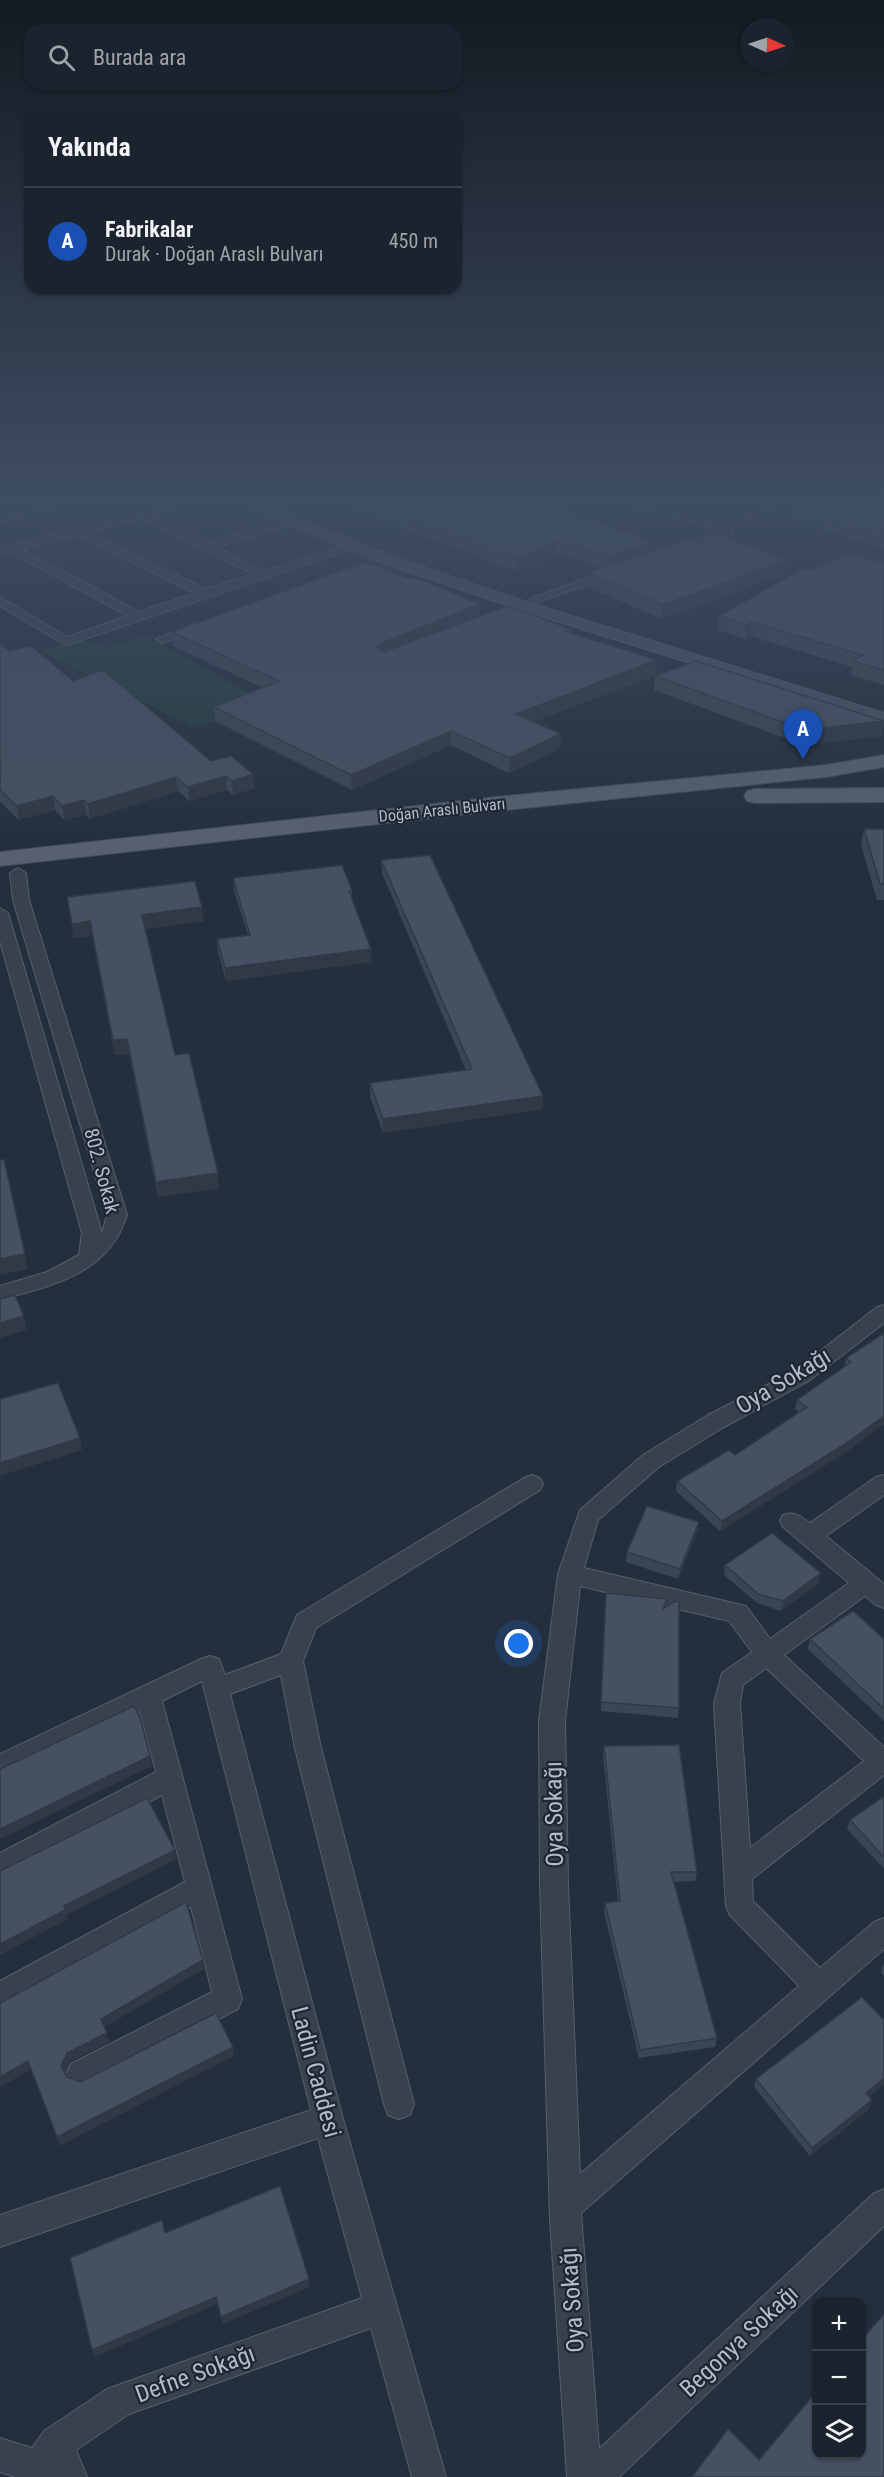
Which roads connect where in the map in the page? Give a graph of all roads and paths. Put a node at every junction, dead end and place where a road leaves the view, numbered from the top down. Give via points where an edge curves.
1 (16, 611) edge
2 (127, 611) edge
3 (154, 611) edge
4 (511, 611) edge
5 (556, 611) edge
6 (559, 611) edge
7 (503, 614) edge
8 (138, 616) junction
9 (207, 623) edge
10 (162, 639) dead end
11 (884, 708) edge
12 (884, 719) edge
13 (884, 760) edge
14 (884, 767) edge
15 (826, 771) junction
16 (884, 787) edge
17 (781, 795) junction
18 (884, 795) edge
19 (6, 869) edge
20 (0, 913) edge
21 (89, 1257) junction
22 (0, 1293) edge
23 (884, 1312) edge
24 (884, 1483) edge
25 (532, 1484) dead end
26 (791, 1521) dead end
27 (809, 1536) junction
28 (570, 1574) junction
29 (875, 1590) edge
30 (767, 1654) junction
31 (291, 1661) junction
32 (213, 1678) junction
33 (148, 1696) junction
34 (883, 1762) edge
35 (0, 1766) edge
36 (170, 1777) junction
37 (0, 1866) edge
38 (737, 1874) junction
39 (200, 1888) junction
40 (884, 1931) edge
41 (819, 1987) junction
42 (0, 1996) edge
43 (81, 2074) dead end
44 (399, 2104) dead end
45 (328, 2120) junction
46 (884, 2205) edge
47 (566, 2206) junction
48 (0, 2231) edge
49 (381, 2308) junction
50 (0, 2455) edge
51 (49, 2466) edge
52 (429, 2477) edge
53 (584, 2477) edge
54 (594, 2477) edge

1 - 8 street via 66,641
2 - 8 street
3 - 8 street
4 - 7 street
5 - 12 main road
6 - 11 main road
9 - 10 street
13 - 15 main road, Doğan Araslı Bulvarı
14 - 15 main road
15 - 19 main road, Doğan Araslı Bulvarı via 444,810
16 - 17 main road via 804,790
17 - 18 main road, Doğan Araslı Bulvarı
17 - 19 main road, Doğan Araslı Bulvarı via 474,821
19 - 21 street, 802. Sokak via 21,900 117,1215 116,1226
20 - 21 street, 802. Sokak via 92,1233
21 - 22 street via 72,1270
23 - 28 street, Oya Sokağı via 803,1376 716,1421 651,1461 588,1516
24 - 27 street
25 - 31 street via 306,1622
26 - 27 street
27 - 29 street
28 - 30 street via 737,1613
28 - 47 street, Oya Sokağı via 552,1721
29 - 30 street
30 - 34 street
30 - 38 street via 731,1680 727,1704
31 - 32 street
31 - 44 street via 308,1748
32 - 33 street
32 - 45 street, Ladin Caddesi
33 - 35 street
33 - 36 street
34 - 38 street
36 - 37 street
36 - 39 street
38 - 41 street via 740,1906
39 - 42 street
39 - 43 street via 228,1999
40 - 41 street
41 - 47 street
45 - 48 street
45 - 49 street, Ladin Caddesi
46 - 54 street, Begonya Sokağı
47 - 53 street, Oya Sokağı
49 - 51 street, Defne Sokağı via 119,2401
49 - 52 street, Ladin Caddesi
50 - 51 street

